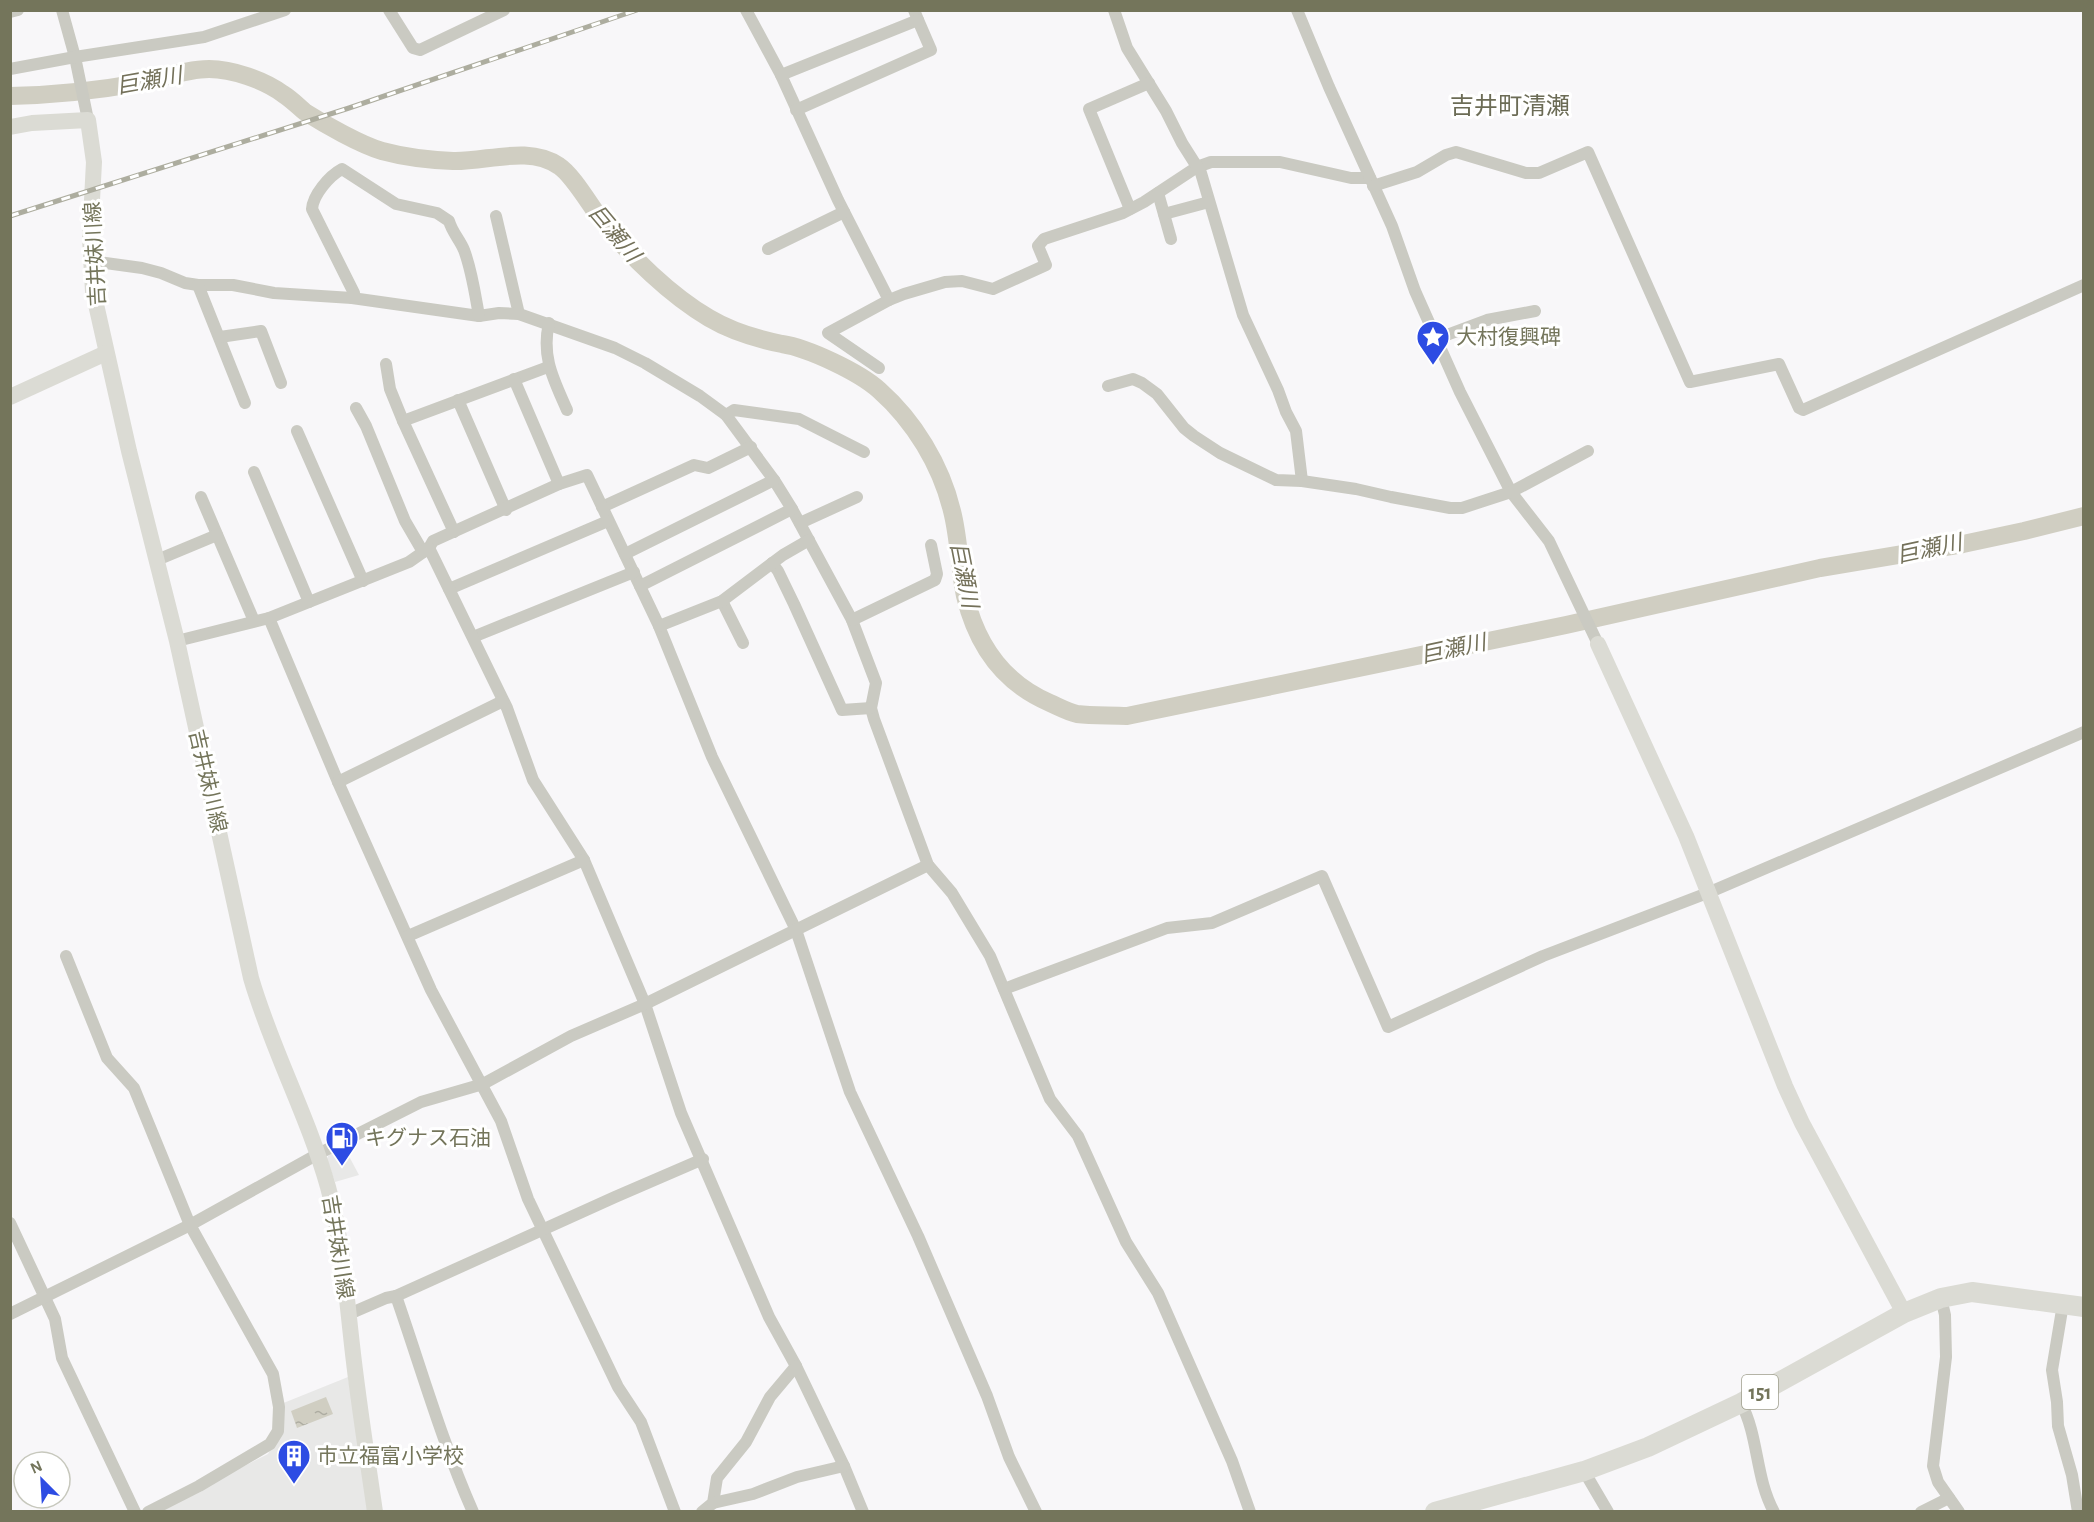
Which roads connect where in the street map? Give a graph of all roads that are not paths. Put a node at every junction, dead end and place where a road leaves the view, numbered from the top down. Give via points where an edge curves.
1 (18, 10) edge
2 (62, 10) edge
3 (285, 10) edge
4 (389, 10) edge
5 (746, 10) edge
6 (1114, 10) edge
7 (1297, 10) edge
8 (502, 11) edge
9 (10, 12) edge
10 (916, 15) edge
11 (76, 60) junction
12 (10, 69) edge
13 (781, 75) junction
14 (1149, 83) junction
15 (795, 110) junction
16 (88, 116) junction
17 (10, 127) edge
18 (1201, 166) junction
19 (1371, 182) junction
20 (1158, 193) junction
21 (1209, 202) junction
22 (1130, 209) junction
23 (844, 212) junction
24 (1164, 214) junction
25 (496, 216) dead end
26 (1171, 239) dead end
27 (768, 249) dead end
28 (91, 261) junction
29 (198, 285) junction
30 (2084, 285) edge
31 (352, 298) junction
32 (890, 300) junction
33 (1534, 311) dead end
34 (519, 314) junction
35 (479, 316) junction
36 (549, 323) junction
37 (220, 337) junction
38 (1436, 339) junction
39 (106, 353) junction
40 (386, 364) dead end
41 (548, 367) junction
42 (879, 368) dead end
43 (514, 379) junction
44 (281, 382) dead end
45 (1108, 386) dead end
46 (10, 397) edge
47 (458, 400) junction
48 (245, 403) dead end
49 (356, 408) dead end
50 (567, 410) dead end
51 (726, 415) junction
52 (404, 421) junction
53 (297, 431) dead end
54 (751, 447) junction
55 (1588, 451) dead end
56 (864, 453) dead end
57 (254, 472) dead end
58 (774, 480) junction
59 (1302, 481) junction
60 (559, 484) junction
61 (1511, 492) junction
62 (201, 497) dead end
63 (858, 497) dead end
64 (602, 507) junction
65 (792, 509) junction
66 (506, 510) junction
67 (608, 521) junction
68 (800, 523) junction
69 (454, 532) junction
70 (217, 535) junction
71 (809, 540) junction
72 (931, 544) dead end
73 (426, 550) junction
74 (625, 554) junction
75 (157, 560) junction
76 (772, 563) junction
77 (634, 572) junction
78 (363, 581) junction
79 (640, 586) junction
80 (449, 589) junction
81 (722, 601) junction
82 (309, 602) junction
83 (269, 618) junction
84 (852, 620) junction
85 (254, 621) junction
86 (659, 626) junction
87 (474, 637) junction
88 (177, 641) junction
89 (743, 643) dead end
90 (1598, 644) joint
91 (503, 701) junction
92 (871, 708) junction
93 (2084, 732) edge
94 (338, 782) junction
95 (584, 860) junction
96 (928, 865) junction
97 (1710, 892) junction
98 (796, 930) junction
99 (408, 936) junction
100 (66, 956) dead end
101 (1004, 989) junction
102 (645, 1004) junction
103 (483, 1084) junction
104 (318, 1154) junction
105 (703, 1159) junction
106 (10, 1222) edge
107 (190, 1225) junction
108 (543, 1230) junction
109 (396, 1296) junction
110 (46, 1297) junction
111 (1941, 1298) junction
112 (2063, 1304) junction
113 (2084, 1307) edge
114 (10, 1314) edge
115 (349, 1314) junction
116 (1904, 1314) junction
117 (795, 1366) junction
118 (1741, 1403) junction
119 (844, 1466) junction
120 (1584, 1471) junction
121 (1949, 1498) junction
122 (713, 1503) junction
123 (1437, 1511) edge
124 (135, 1512) edge
125 (148, 1512) edge
126 (375, 1512) edge
127 (474, 1512) edge
128 (675, 1512) edge
129 (702, 1512) edge
130 (863, 1512) edge
131 (1036, 1512) edge
132 (1250, 1512) edge
133 (1608, 1512) edge
134 (1774, 1512) edge
135 (1921, 1512) edge
136 (1959, 1512) edge
137 (2078, 1512) edge

1 - 9 street
2 - 11 street
3 - 11 street via 204,37
4 - 8 street via 413,48 420,50
5 - 13 street
6 - 14 street via 1127,48
7 - 19 street
10 - 13 street
10 - 15 street via 931,50
11 - 12 street
11 - 16 street
13 - 15 street
14 - 18 street via 1182,143
14 - 22 street via 1089,109
15 - 23 street
16 - 17 main road
16 - 28 main road, 吉井妹川線 via 94,162
18 - 19 street via 1280,162
18 - 20 street
18 - 21 street
19 - 30 street via 1417,172 1456,152 1526,173 1539,173 1588,152 1690,382 1779,364 1803,410
19 - 38 street
20 - 22 street
20 - 24 street
21 - 24 street
21 - 59 street via 1243,315 1296,431
22 - 32 street via 1044,239 1038,246 1046,265 993,289 962,281 945,282
23 - 27 street
23 - 32 street
24 - 26 street
25 - 34 street
28 - 29 street via 142,267
28 - 39 main road, 吉井妹川線
29 - 31 street
29 - 37 street
31 - 35 street
31 - 35 street via 354,293 312,209 313,200 342,169 396,204 437,213 449,221 469,264
32 - 42 street via 828,333
33 - 38 street via 1487,320
34 - 35 street
34 - 36 street
36 - 41 street
36 - 51 street via 645,363
37 - 44 street via 261,331
37 - 48 street
38 - 61 street
39 - 46 main road
39 - 75 main road, 吉井妹川線
40 - 52 street via 390,389
41 - 43 street
41 - 50 street
43 - 47 street
43 - 60 street
45 - 59 street via 1133,379 1142,382 1184,428 1220,453 1276,480
47 - 52 street
47 - 66 street
49 - 73 street via 405,521
51 - 54 street
51 - 56 street via 734,410 799,419
52 - 69 street
53 - 78 street
54 - 58 street
54 - 64 street via 708,468 694,465
55 - 61 street
57 - 82 street
58 - 65 street
58 - 74 street
59 - 61 street via 1450,508 1462,508
60 - 64 street via 587,475
60 - 66 street
61 - 90 street via 1549,541
62 - 70 street
63 - 68 street
64 - 67 street
65 - 68 street
65 - 79 street
66 - 69 street
67 - 74 street
67 - 80 street
68 - 71 street
69 - 73 street
70 - 75 street
70 - 85 street
71 - 76 street
71 - 84 street
72 - 84 street via 934,580
73 - 78 street via 409,562
73 - 80 street
74 - 77 street
75 - 88 main road, 吉井妹川線
76 - 81 street
76 - 92 street via 842,710
77 - 79 street
77 - 87 street
78 - 82 street
79 - 86 street
80 - 87 street
81 - 86 street
81 - 89 street
82 - 83 street
83 - 85 street
83 - 94 street
84 - 92 street via 876,683
85 - 88 street
86 - 98 street via 712,757
87 - 91 street
88 - 104 main road, 吉井妹川線 via 251,978 261,1013
90 - 97 main road
91 - 94 street
91 - 95 street via 533,780
92 - 96 street
93 - 97 street
94 - 99 street
95 - 99 street
95 - 102 street
96 - 98 street
96 - 101 street via 967,915
97 - 101 street via 1550,954 1388,1027 1322,876 1212,923 1167,928
97 - 116 main road via 1785,1086
98 - 102 street
98 - 131 street via 850,1092 918,1236 1009,1457
99 - 103 street via 430,990
100 - 107 street via 107,1058 134,1088
101 - 132 street via 1050,1099 1078,1136 1126,1242 1158,1293 1232,1461
102 - 103 street via 571,1036
102 - 105 street via 681,1113
103 - 104 street via 421,1102
103 - 108 street
104 - 107 street
104 - 115 main road, 吉井妹川線 via 339,1240
105 - 108 street
105 - 117 street via 769,1317
106 - 110 street
107 - 110 street
107 - 125 street via 273,1374 279,1431 270,1443
108 - 109 street
108 - 128 street via 618,1387 641,1422
109 - 115 street
109 - 127 street via 444,1439
110 - 114 street
110 - 124 street via 55,1319 62,1358
111 - 112 main road, 151 via 1972,1292
111 - 116 main road, 151
111 - 121 street via 1946,1357 1933,1466
112 - 113 main road, 151
112 - 137 street via 2052,1370 2058,1426
115 - 126 main road, 吉井妹川線
116 - 118 main road, 151
117 - 119 street
117 - 122 street via 770,1397 746,1442 717,1478
118 - 120 main road, 151 via 1683,1432
118 - 134 street via 1749,1419 1764,1491
119 - 122 street
119 - 130 street
120 - 123 main road, 151
120 - 133 street
121 - 135 street
121 - 136 street
122 - 129 street

